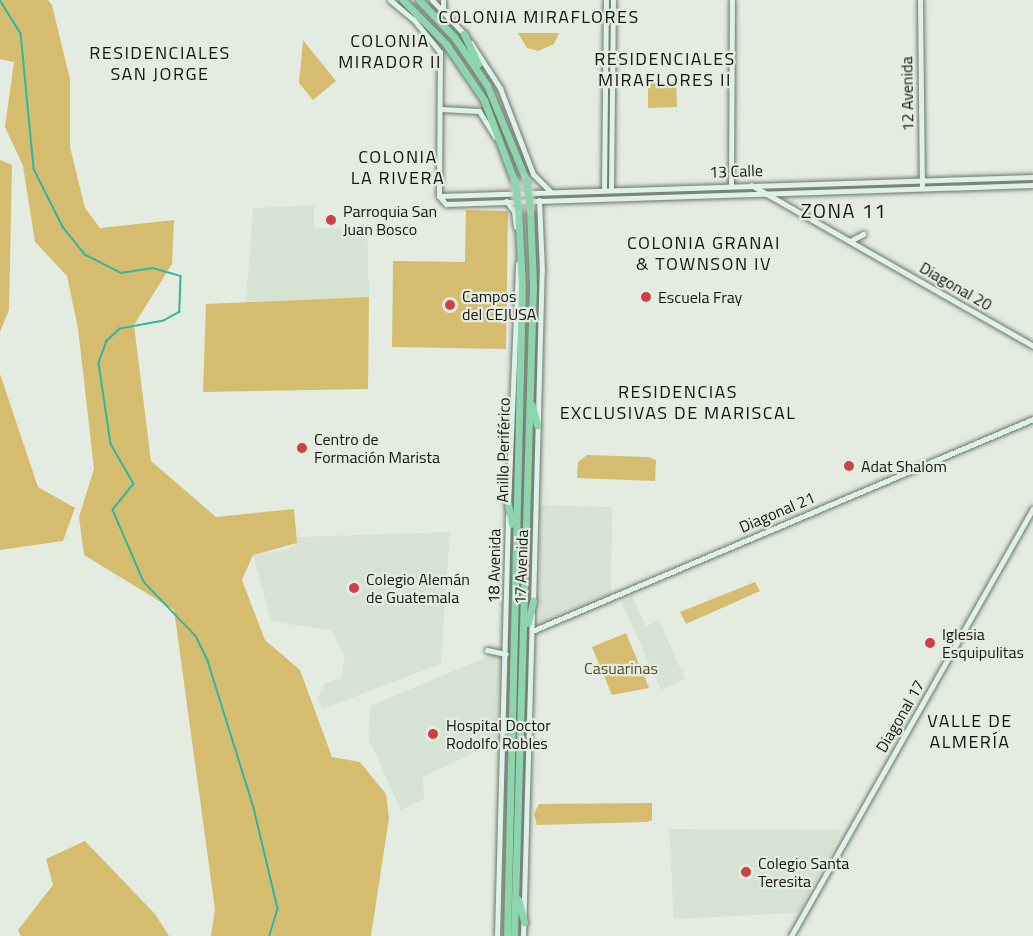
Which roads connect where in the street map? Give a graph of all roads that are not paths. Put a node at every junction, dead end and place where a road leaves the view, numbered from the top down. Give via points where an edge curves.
1 (390, 0) edge
2 (402, 0) edge
3 (410, 0) edge
4 (419, 0) edge
5 (432, 0) edge
6 (443, 0) edge
7 (606, 0) edge
8 (613, 0) edge
9 (732, 0) edge
10 (920, 0) edge
11 (443, 10) junction
12 (422, 18) junction
13 (464, 34) junction
14 (487, 85) junction
15 (440, 109) junction
16 (504, 153) junction
17 (1033, 177) edge
18 (922, 179) junction
19 (731, 185) junction
20 (751, 185) junction
21 (1033, 185) edge
22 (922, 187) junction
23 (607, 189) junction
24 (550, 191) junction
25 (761, 193) junction
26 (439, 196) junction
27 (621, 197) junction
28 (504, 200) junction
29 (540, 200) junction
30 (863, 234) dead end
31 (845, 239) junction
32 (865, 250) junction
33 (519, 342) junction
34 (1033, 346) edge
35 (513, 374) junction
36 (530, 394) junction
37 (1033, 418) edge
38 (537, 425) junction
39 (508, 504) junction
40 (1033, 509) edge
41 (515, 535) junction
42 (533, 602) junction
43 (532, 631) junction
44 (525, 640) junction
45 (487, 650) dead end
46 (506, 654) junction
47 (513, 715) junction
48 (504, 747) junction
49 (515, 887) junction
50 (524, 922) junction
51 (497, 936) edge
52 (507, 936) edge
53 (514, 936) edge
54 (523, 936) edge
55 (791, 936) edge

1 - 15 street via 439,50
2 - 12 highway, Anillo Periférico
3 - 12 highway
4 - 14 highway, Anillo Periférico via 454,38
5 - 11 street
6 - 11 street
7 - 23 street
8 - 23 street
9 - 19 street
10 - 18 street, 12 Avenida
11 - 13 street
12 - 16 highway, Anillo Periférico via 456,56 484,100
13 - 14 highway
13 - 24 street via 500,88 533,174
14 - 36 highway, Anillo Periférico, bridge via 526,180 530,207 533,286
15 - 16 street via 479,111
15 - 26 street
16 - 33 highway, Anillo Periférico, bridge via 514,183 523,261
17 - 18 street, 13 Calle
18 - 20 street, 13 Calle
18 - 22 street, 12 Avenida
19 - 20 street, 13 Calle
19 - 23 street, 13 Calle
20 - 25 street, Diagonal 20
21 - 22 street, 13 Calle
22 - 25 street, 13 Calle
23 - 24 street, 13 Calle
23 - 27 street
24 - 26 street, 13 Calle
25 - 27 street, 13 Calle
25 - 31 street, Diagonal 20
25 - 32 street, Diagonal 20
26 - 28 street, 13 Calle via 446,204
27 - 29 street, 13 Calle
28 - 29 street, 13 Calle
28 - 35 street, 18 Avenida via 514,211 518,261
29 - 38 street, 17 Avenida
30 - 31 street via 856,241
31 - 32 street, Diagonal 20
32 - 34 street, Diagonal 20
33 - 35 highway
33 - 41 highway, Anillo Periférico
35 - 39 street, 18 Avenida
36 - 38 highway
36 - 44 highway, Anillo Periférico
37 - 43 street, Diagonal 21
38 - 42 street, 17 Avenida
39 - 41 highway
39 - 46 street, 18 Avenida
40 - 55 street, Diagonal 17
41 - 47 highway, Anillo Periférico
42 - 43 street, 17 Avenida
42 - 44 highway
43 - 50 street, 17 Avenida
44 - 49 highway, Anillo Periférico
45 - 46 street
46 - 48 street, 18 Avenida
47 - 48 highway
47 - 52 highway, Anillo Periférico
48 - 51 street, 18 Avenida
49 - 50 highway
49 - 53 highway, Anillo Periférico
50 - 54 street, 17 Avenida

